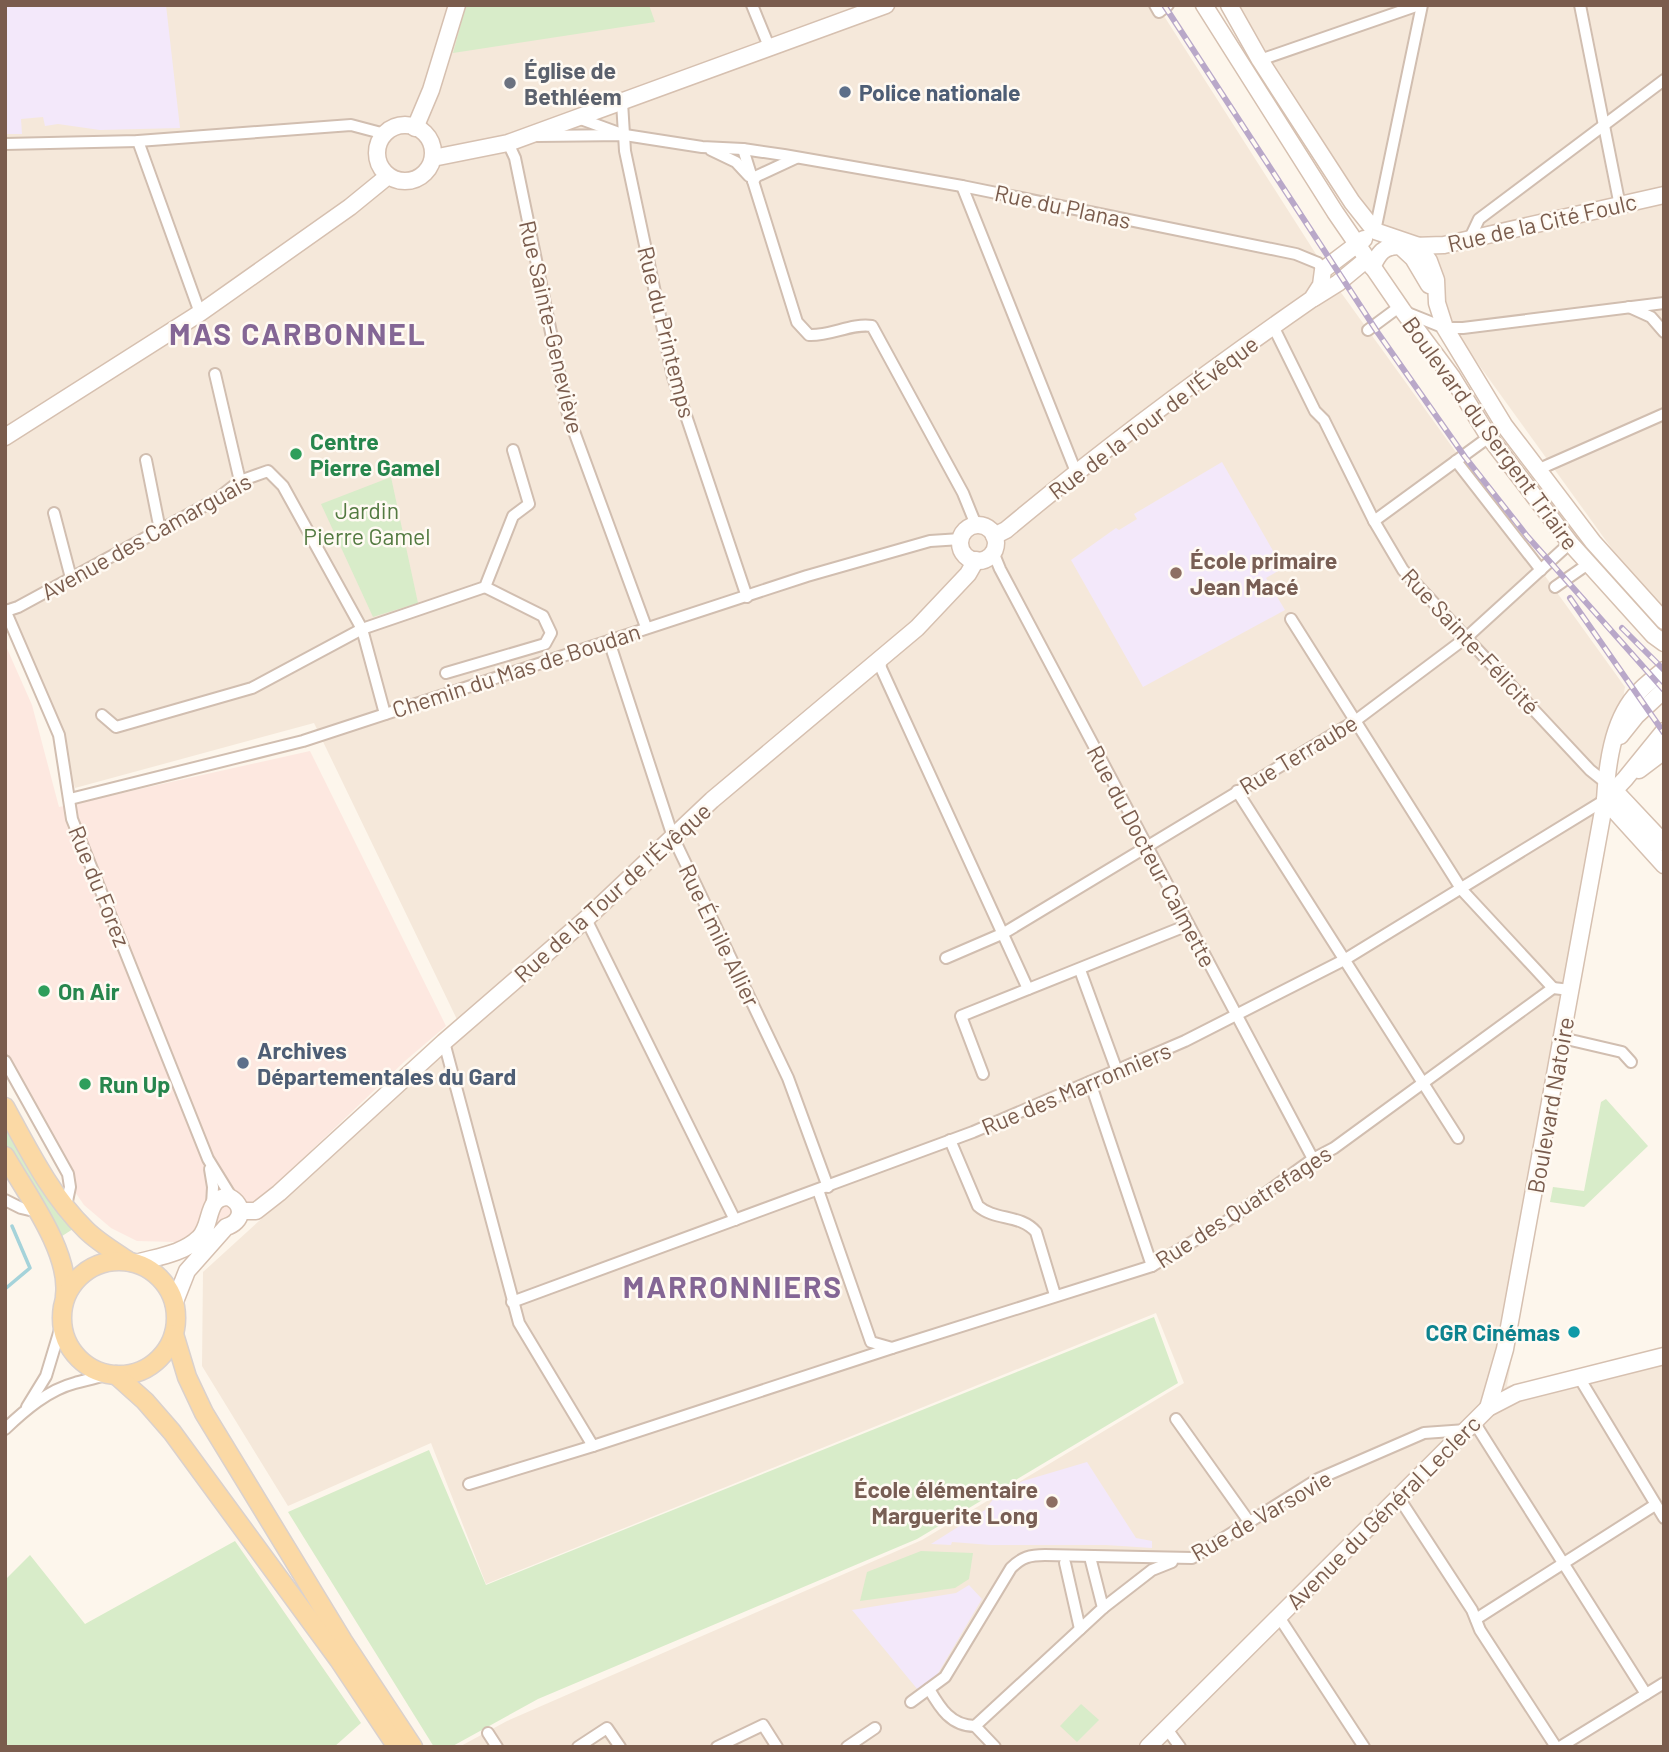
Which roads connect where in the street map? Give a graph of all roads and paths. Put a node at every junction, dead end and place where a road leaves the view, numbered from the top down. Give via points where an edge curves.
1 (457, 5) edge
2 (751, 5) edge
3 (886, 5) edge
4 (1204, 5) edge
5 (1229, 5) edge
6 (1420, 5) edge
7 (1580, 5) edge
8 (770, 49) junction
9 (1261, 60) junction
10 (1664, 80) edge
11 (622, 102) junction
12 (578, 118) junction
13 (1603, 125) junction
14 (415, 128) junction
15 (385, 134) junction
16 (625, 135) junction
17 (526, 136) junction
18 (138, 141) junction
19 (508, 143) junction
20 (5, 144) edge
21 (702, 147) junction
22 (743, 149) junction
23 (433, 158) junction
24 (796, 158) junction
25 (388, 176) junction
26 (752, 181) junction
27 (962, 186) junction
28 (1664, 195) edge
29 (1620, 206) junction
30 (1375, 231) junction
31 (1470, 238) junction
32 (1357, 244) junction
33 (1399, 246) junction
34 (1419, 246) junction
35 (1370, 263) junction
36 (1323, 270) junction
37 (1312, 299) junction
38 (1437, 303) junction
39 (1664, 303) edge
40 (1629, 307) junction
41 (1401, 309) junction
42 (200, 313) junction
43 (1273, 326) junction
44 (1445, 328) junction
45 (1368, 330) dead end
46 (1664, 331) edge
47 (215, 374) dead end
48 (1664, 414) edge
49 (1489, 437) junction
50 (5, 438) edge
51 (513, 450) dead end
52 (146, 460) dead end
53 (1456, 461) junction
54 (1537, 470) junction
55 (1076, 472) junction
56 (240, 481) junction
57 (54, 513) dead end
58 (1374, 521) junction
59 (976, 525) junction
60 (160, 530) junction
61 (961, 539) junction
62 (1570, 543) junction
63 (994, 544) junction
64 (976, 560) junction
65 (1588, 564) junction
66 (1541, 570) junction
67 (71, 578) junction
68 (485, 587) junction
69 (1555, 587) dead end
70 (747, 597) junction
71 (5, 610) edge
72 (1291, 619) dead end
73 (1664, 621) edge
74 (646, 627) junction
75 (362, 629) junction
76 (1466, 637) junction
77 (1658, 639) edge
78 (609, 641) junction
79 (1664, 650) edge
80 (880, 659) junction
81 (1664, 670) edge
82 (446, 673) dead end
83 (1664, 690) edge
84 (385, 714) junction
85 (102, 715) dead end
86 (1355, 720) junction
87 (1664, 731) edge
88 (1614, 743) junction
89 (1664, 751) edge
90 (1613, 788) junction
91 (1237, 791) junction
92 (70, 799) junction
93 (673, 836) junction
94 (1664, 843) edge
95 (1146, 845) junction
96 (1664, 865) edge
97 (1462, 890) junction
98 (586, 919) junction
99 (1188, 925) junction
100 (1003, 933) junction
101 (946, 958) dead end
102 (1344, 960) junction
103 (1080, 970) junction
104 (1553, 988) junction
105 (1028, 989) junction
106 (1570, 990) junction
107 (1236, 1015) junction
108 (1562, 1038) junction
109 (444, 1042) junction
110 (5, 1061) edge
111 (1631, 1062) dead end
112 (1117, 1071) junction
113 (983, 1074) dead end
114 (1090, 1082) junction
115 (1422, 1084) junction
116 (5, 1107) edge
117 (1458, 1138) dead end
118 (950, 1140) junction
119 (5, 1156) edge
120 (208, 1159) junction
121 (1313, 1159) junction
122 (823, 1189) junction
123 (5, 1200) edge
124 (236, 1205) junction
125 (66, 1206) junction
126 (211, 1210) junction
127 (38, 1212) junction
128 (735, 1220) junction
129 (226, 1227) junction
130 (133, 1262) junction
131 (1152, 1266) junction
132 (1055, 1295) junction
133 (512, 1302) junction
134 (174, 1304) junction
135 (62, 1316) junction
136 (174, 1334) junction
137 (892, 1348) junction
138 (1664, 1356) edge
139 (112, 1374) junction
140 (1580, 1378) junction
141 (1488, 1408) junction
142 (23, 1412) junction
143 (1176, 1419) dead end
144 (1470, 1426) junction
145 (5, 1429) edge
146 (593, 1446) junction
147 (469, 1484) dead end
148 (1399, 1498) junction
149 (1655, 1505) junction
150 (1664, 1518) edge
151 (1250, 1523) junction
152 (1090, 1557) junction
153 (1178, 1559) junction
154 (1065, 1563) dead end
155 (1565, 1563) junction
156 (1104, 1608) junction
157 (1279, 1617) junction
158 (1476, 1619) junction
159 (1080, 1629) junction
160 (1664, 1683) edge
161 (929, 1689) junction
162 (1646, 1695) junction
163 (911, 1702) dead end
164 (975, 1726) junction
165 (875, 1728) dead end
166 (1167, 1729) junction
167 (488, 1733) dead end
168 (397, 1747) edge
169 (413, 1747) edge
170 (497, 1747) edge
171 (578, 1747) edge
172 (620, 1747) edge
173 (717, 1747) edge
174 (777, 1747) edge
175 (847, 1747) edge
176 (995, 1747) edge
177 (1148, 1747) edge
178 (1180, 1747) edge
179 (1364, 1747) edge
180 (1558, 1747) edge

1 - 14 main road
2 - 8 street
3 - 8 main road
4 - 32 main road, Boulevard du Sergent Triaire
5 - 9 main road
6 - 9 street
6 - 30 street
7 - 13 street
8 - 11 main road
9 - 30 main road
10 - 13 street
11 - 12 main road
11 - 16 street, Rue du Printemps
12 - 16 street, Rue du Planas
12 - 17 main road
13 - 29 street
13 - 31 street via 1479,219
14 - 15 main road via 405,125
14 - 23 main road via 432,145
15 - 18 street via 351,125
15 - 25 main road via 377,156
16 - 17 street, Rue du Planas
16 - 21 street, Rue du Planas
16 - 70 street, Rue du Printemps via 673,377
17 - 19 main road
18 - 20 street
18 - 42 street
19 - 23 main road
19 - 74 street, Rue Sainte-Geneviève via 515,158 568,415
21 - 22 street, Rue du Planas
21 - 26 street via 736,162
22 - 24 street, Rue du Planas
22 - 26 street
23 - 25 main road via 416,180
24 - 26 street
24 - 27 street, Rue du Planas
25 - 42 main road
26 - 59 street via 797,321 809,335 822,336 872,326
27 - 36 street, Rue du Planas via 1296,254
27 - 55 street
28 - 29 main road, Rue de la Cité Foulc
29 - 31 main road, Rue de la Cité Foulc
30 - 32 main road
30 - 34 main road
31 - 34 main road, Rue de la Cité Foulc
32 - 35 main road, Boulevard du Sergent Triaire
32 - 36 main road
33 - 34 main road, Rue de la Cité Foulc
33 - 35 main road, Rue de la Tour de l'Évêque via 1386,247
33 - 38 main road via 1425,275
34 - 38 main road, Boulevard du Sergent Triaire via 1436,280
35 - 37 main road, Rue de la Tour de l'Évêque
35 - 41 main road, Boulevard du Sergent Triaire
36 - 37 main road
37 - 43 main road, Rue de la Tour de l'Évêque
38 - 44 main road, Boulevard du Sergent Triaire
39 - 40 street
40 - 44 street
40 - 46 street via 1651,317
41 - 44 street
41 - 45 street
41 - 49 main road, Boulevard du Sergent Triaire via 1452,377
42 - 50 main road
43 - 55 main road, Rue de la Tour de l'Évêque
43 - 58 street, Rue Sainte-Félicité
44 - 54 main road, Boulevard du Sergent Triaire
47 - 56 street
48 - 54 street
49 - 53 street
49 - 62 main road, Boulevard du Sergent Triaire
51 - 68 street via 529,505 513,516
52 - 60 street
53 - 58 street
53 - 66 street, Boulevard du Sergent Triaire
54 - 73 main road, Boulevard du Sergent Triaire
55 - 63 main road, Rue de la Tour de l'Évêque
56 - 60 street, Avenue des Camarguais
56 - 75 street, Avenue des Camarguais via 268,471 283,486
57 - 67 street
58 - 76 street, Rue Sainte-Félicité via 1403,570
59 - 61 main road
59 - 63 main road via 987,528
60 - 67 street, Avenue des Camarguais
61 - 64 main road via 962,550
61 - 70 street, Chemin du Mas de Boudan via 930,541
62 - 65 main road, Boulevard du Sergent Triaire
62 - 66 street, Rue Terraube
63 - 64 main road via 986,559
63 - 95 street, Rue du Docteur Calmette via 1000,569
64 - 80 main road, Rue de la Tour de l'Évêque via 917,628
65 - 69 street
65 - 77 main road, Boulevard du Sergent Triaire
66 - 76 street, Rue Terraube
67 - 71 street, Avenue des Camarguais
68 - 75 street
68 - 82 street via 543,616 551,633 545,644
70 - 74 street, Chemin du Mas de Boudan
71 - 92 street, Rue du Forez via 59,735
72 - 86 street
74 - 78 street, Chemin du Mas de Boudan
75 - 84 street, Avenue des Camarguais
75 - 85 street via 252,688 116,727
76 - 86 street, Rue Terraube
76 - 90 street, Rue Sainte-Félicité via 1590,770
77 - 79 main road, Boulevard du Sergent Triaire
78 - 84 street, Chemin du Mas de Boudan
78 - 93 street, Rue Émile Allier
80 - 93 main road, Rue de la Tour de l'Évêque
80 - 100 street
81 - 88 main road via 1634,697
83 - 88 main road, Boulevard Natoire
84 - 92 street, Chemin du Mas de Boudan via 303,741
86 - 91 street, Rue Terraube
86 - 97 street
87 - 90 main road, Boulevard Natoire
88 - 90 main road, Boulevard Natoire
89 - 90 main road
90 - 94 main road
90 - 96 main road
90 - 97 street, Rue des Marronniers
90 - 106 main road, Boulevard Natoire
91 - 95 street, Rue Terraube
91 - 102 street
92 - 120 street, Rue du Forez via 72,819
93 - 98 main road, Rue de la Tour de l'Évêque
93 - 122 street, Rue Émile Allier via 788,1078
95 - 99 street, Rue du Docteur Calmette
95 - 100 street, Rue Terraube
97 - 102 street, Rue des Marronniers
97 - 104 street
98 - 109 main road, Rue de la Tour de l'Évêque
98 - 128 street
99 - 103 street
99 - 107 street, Rue du Docteur Calmette
100 - 101 street, Rue Terraube
100 - 105 street
102 - 107 street, Rue des Marronniers
102 - 115 street
103 - 105 street
103 - 112 street
104 - 106 street
104 - 115 street, Rue des Quatrefages
105 - 113 street via 961,1016
106 - 108 main road, Boulevard Natoire
107 - 112 street, Rue des Marronniers
107 - 121 street, Rue du Docteur Calmette
108 - 111 street via 1622,1052
108 - 141 main road, Boulevard Natoire via 1505,1349
109 - 124 main road, Rue de la Tour de l'Évêque via 264,1207 256,1211
109 - 133 street
110 - 125 street via 68,1174
112 - 114 street, Rue des Marronniers
114 - 118 street, Rue des Marronniers
114 - 131 street
115 - 117 street
115 - 121 street, Rue des Quatrefages
116 - 125 main road
118 - 122 street, Rue des Marronniers
118 - 132 street via 978,1206 1021,1221 1036,1232
119 - 127 main road
120 - 124 street, Rue du Forez
120 - 126 street, Rue du Forez
121 - 131 street, Rue des Quatrefages via 1227,1221
122 - 128 street, Rue des Marronniers
122 - 137 street via 871,1342
123 - 127 street
124 - 126 main road via 221,1197
124 - 129 main road via 236,1223
125 - 130 main road via 88,1232
126 - 129 main road via 216,1224
126 - 130 main road via 204,1233 187,1247
127 - 135 main road via 64,1269 67,1283
128 - 133 street, Rue des Marronniers
129 - 134 main road via 187,1271
130 - 134 main road via 163,1282
130 - 135 main road via 107,1262 85,1272 70,1288
131 - 132 street, Rue des Quatrefages
132 - 137 street, Rue des Quatrefages
133 - 146 street via 519,1323
134 - 136 main road
135 - 139 main road via 65,1336 75,1354 92,1368
135 - 142 street via 46,1376
136 - 139 main road via 151,1365 132,1374
136 - 169 main road via 204,1413
137 - 146 street, Rue des Quatrefages
138 - 140 main road, Avenue du Général Leclerc
139 - 142 street via 74,1383
139 - 168 main road via 145,1401 172,1432
140 - 141 main road, Avenue du Général Leclerc via 1517,1393
140 - 149 street
141 - 144 main road, Avenue du Général Leclerc
142 - 145 street
143 - 151 street
144 - 148 main road, Avenue du Général Leclerc
144 - 151 street, Rue de Varsovie via 1424,1433 1318,1479
144 - 155 street
146 - 147 street, Rue des Quatrefages
148 - 157 main road, Avenue du Général Leclerc
148 - 158 street
149 - 150 street
149 - 155 street
151 - 153 street, Rue de Varsovie via 1192,1558
152 - 153 street, Rue de Varsovie
152 - 156 street
152 - 161 street, Rue de Varsovie via 1032,1555 1020,1559 945,1677
153 - 156 street via 1152,1570
154 - 159 street
155 - 158 street
155 - 162 street
156 - 159 street
157 - 166 main road, Avenue du Général Leclerc
157 - 179 street
158 - 180 street
159 - 164 street
160 - 162 street
161 - 163 street, Rue de Varsovie
161 - 164 street via 951,1718 963,1726
162 - 180 street
164 - 176 street
165 - 175 street
166 - 177 main road, Avenue du Général Leclerc
166 - 178 street
167 - 170 street
171 - 172 street via 607,1728
173 - 174 street via 763,1725

